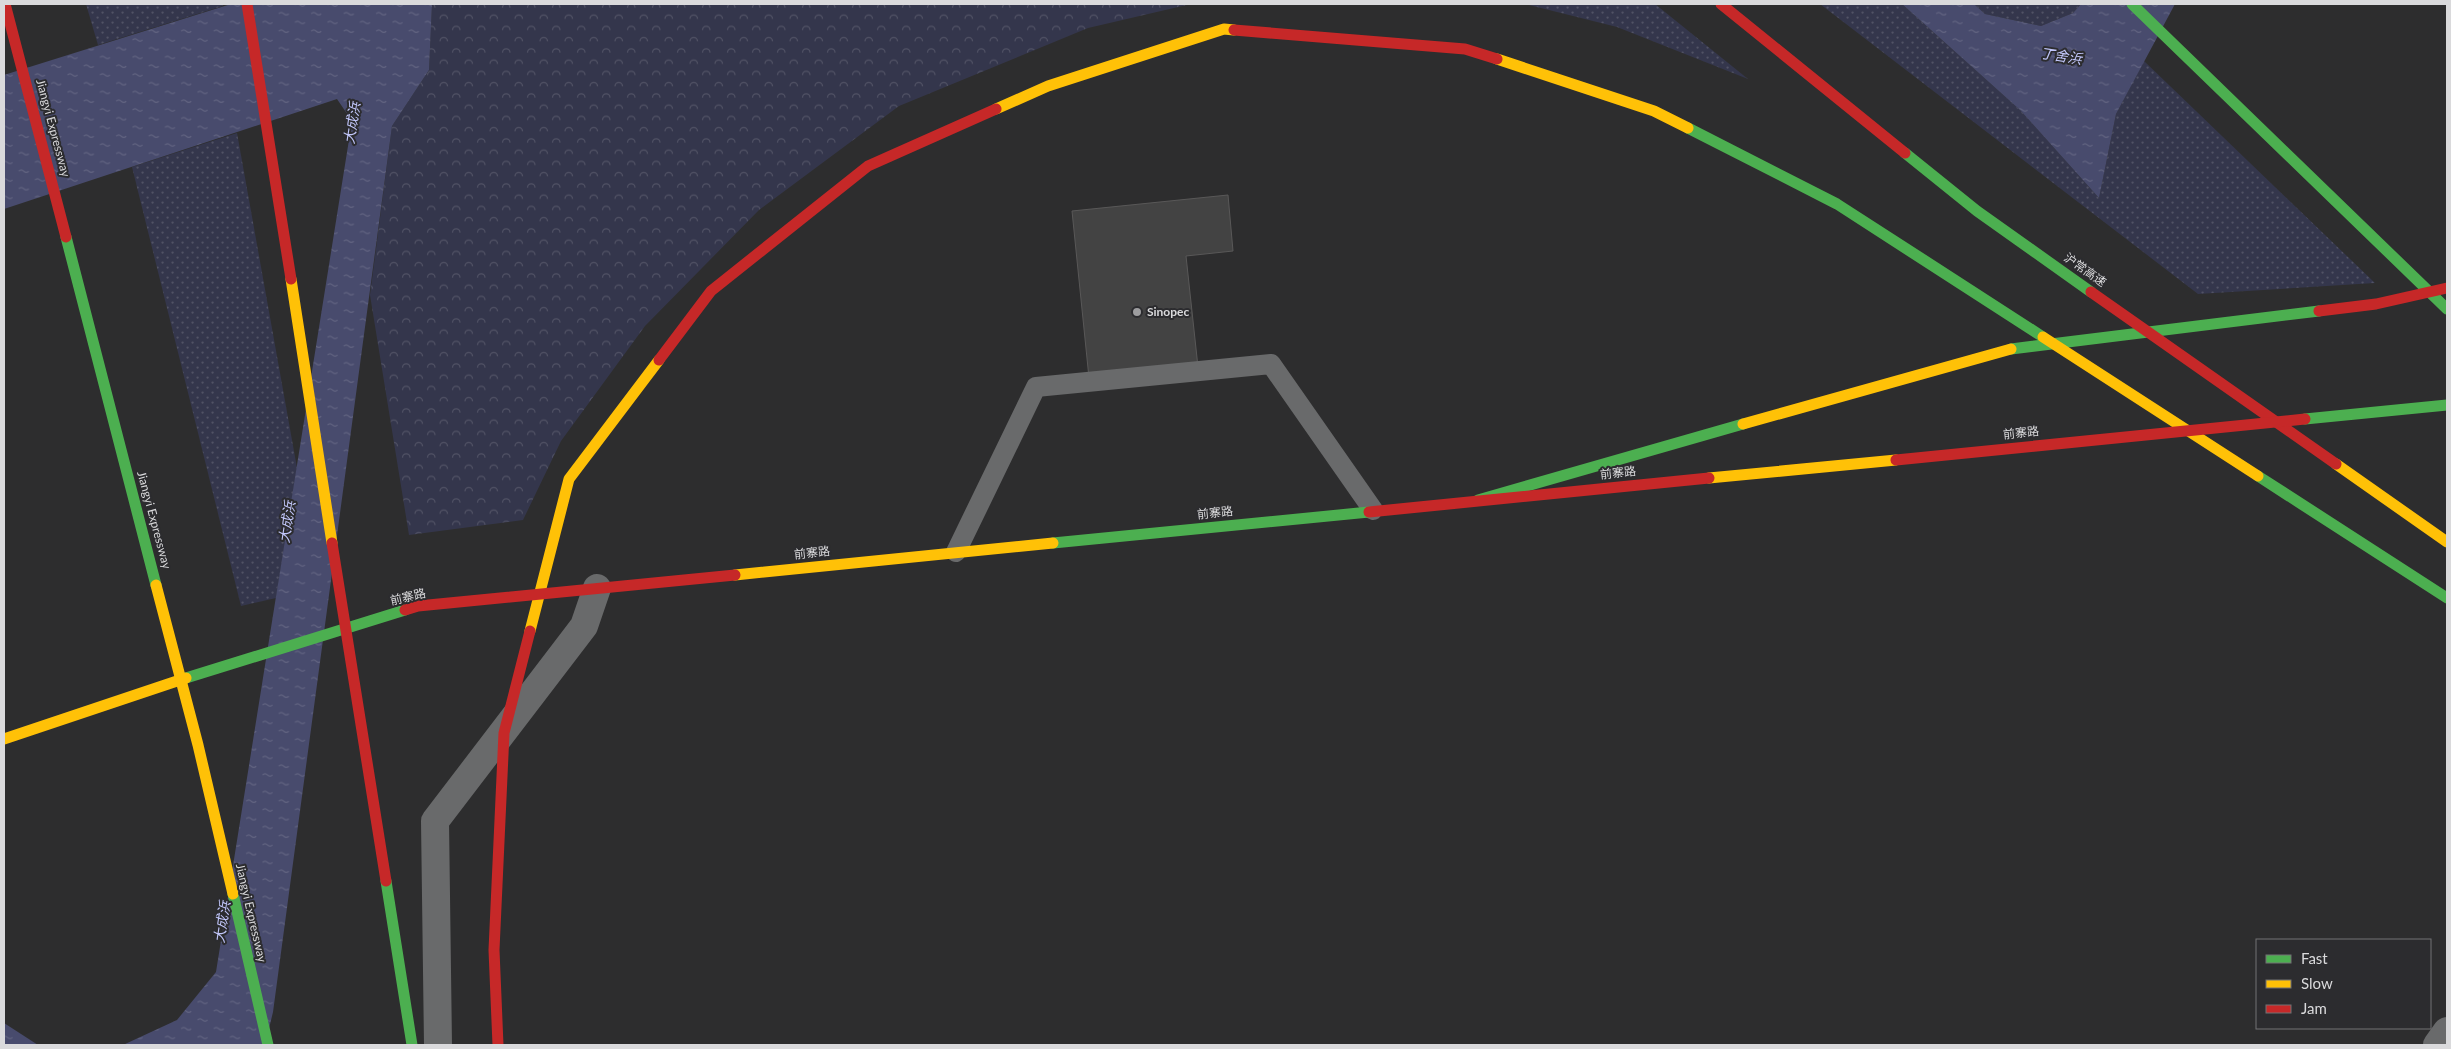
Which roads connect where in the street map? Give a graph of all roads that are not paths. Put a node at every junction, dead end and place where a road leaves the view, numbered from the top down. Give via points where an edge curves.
1 (5, 4) edge
2 (247, 4) edge
3 (1721, 4) edge
4 (2132, 4) edge
5 (4, 8) edge
6 (16, 42) junction
7 (2447, 288) edge
8 (2447, 310) edge
9 (2447, 405) edge
10 (1478, 500) junction
11 (1373, 510) junction
12 (2447, 542) edge
13 (956, 552) junction
14 (597, 588) junction
15 (2447, 598) edge
16 (4, 739) edge
17 (2447, 1031) edge
18 (268, 1045) edge
19 (412, 1045) edge
20 (438, 1045) edge
21 (498, 1045) edge
22 (2437, 1045) edge

1 - 6 main road, Jiangyi Expressway
2 - 19 main road
3 - 12 main road, 沪常高速 via 1977,211
4 - 8 main road
5 - 6 main road
6 - 18 main road, Jiangyi Expressway via 198,745
7 - 10 main road via 2376,304 2002,350
9 - 10 main road, 前寨路
10 - 11 main road, 前寨路
11 - 13 main road, 前寨路
11 - 13 lane via 1272,364 1036,387
13 - 14 main road, 前寨路
14 - 16 main road, 前寨路 via 418,606 253,656
14 - 20 street via 584,626 436,821
15 - 21 main road via 1837,204 1654,111 1465,49 1224,29 1048,86 868,166 711,291 570,479 504,733 494,950
17 - 22 street

